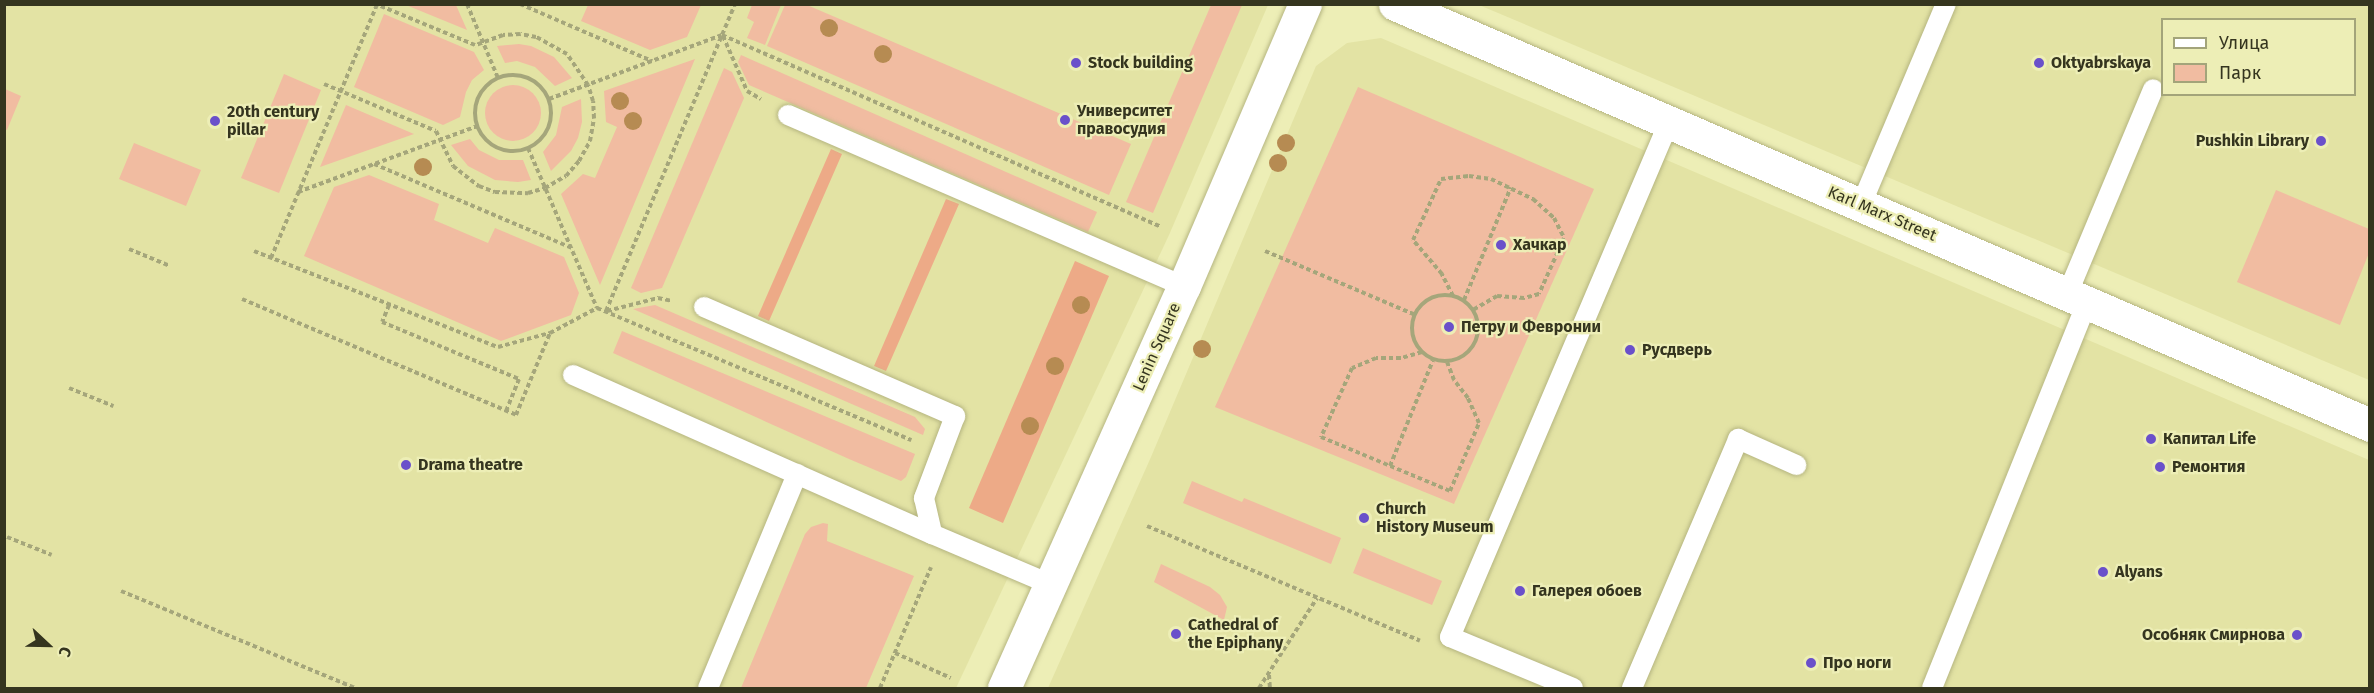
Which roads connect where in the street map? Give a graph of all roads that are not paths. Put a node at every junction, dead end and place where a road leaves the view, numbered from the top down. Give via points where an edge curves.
1 (1305, 4) edge
2 (1395, 4) edge
3 (1946, 4) edge
4 (2152, 89) dead end
5 (788, 115) dead end
6 (1669, 122) junction
7 (1861, 205) junction
8 (1184, 286) junction
9 (2077, 299) junction
10 (704, 307) road end
11 (573, 375) dead end
12 (2370, 425) edge
13 (1796, 465) dead end
14 (797, 474) junction
15 (937, 536) junction
16 (1052, 585) junction
17 (708, 688) edge
18 (1004, 688) edge
19 (1573, 688) edge
20 (1632, 688) edge
21 (1932, 688) edge

1 - 8 street, Lenin Square
2 - 6 street, Karl Marx Street
3 - 7 lane
4 - 9 lane
5 - 8 lane
6 - 7 street, Karl Marx Street
6 - 19 lane via 1450,637
7 - 9 street, Karl Marx Street
8 - 16 street, Lenin Square
9 - 12 street, Karl Marx Street
9 - 21 lane
10 - 15 lane via 955,416 924,498
11 - 14 lane
13 - 20 lane via 1738,439
14 - 15 lane
14 - 17 lane
15 - 16 lane
16 - 18 street, Lenin Square

